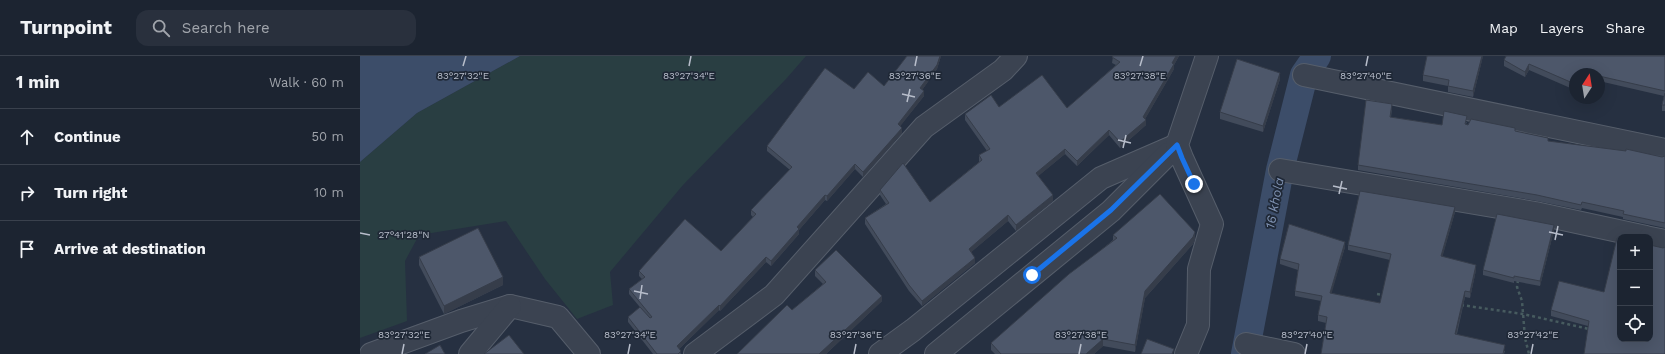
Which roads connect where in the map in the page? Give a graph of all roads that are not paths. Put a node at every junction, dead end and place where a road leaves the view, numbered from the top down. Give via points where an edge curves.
1 (1016, 56) edge
2 (1207, 56) edge
3 (1304, 75) dead end
4 (1177, 145) junction
5 (1665, 150) edge
6 (1280, 170) dead end
7 (1632, 234) edge
8 (1653, 239) edge
9 (1665, 241) edge
10 (510, 306) junction
11 (1246, 344) dead end
12 (371, 354) edge
13 (470, 354) edge
14 (589, 354) edge
15 (695, 354) edge
16 (880, 354) edge
17 (936, 354) edge
18 (1186, 354) edge
19 (1294, 354) edge

1 - 15 street via 1003,70 924,127 774,295
2 - 4 street
3 - 5 street
4 - 16 street via 1101,178
4 - 17 street via 1111,210
4 - 18 street via 1212,224 1199,269 1198,325
6 - 7 street via 1535,213
8 - 9 street
10 - 12 street
10 - 13 street
10 - 14 street via 558,317
11 - 19 street

